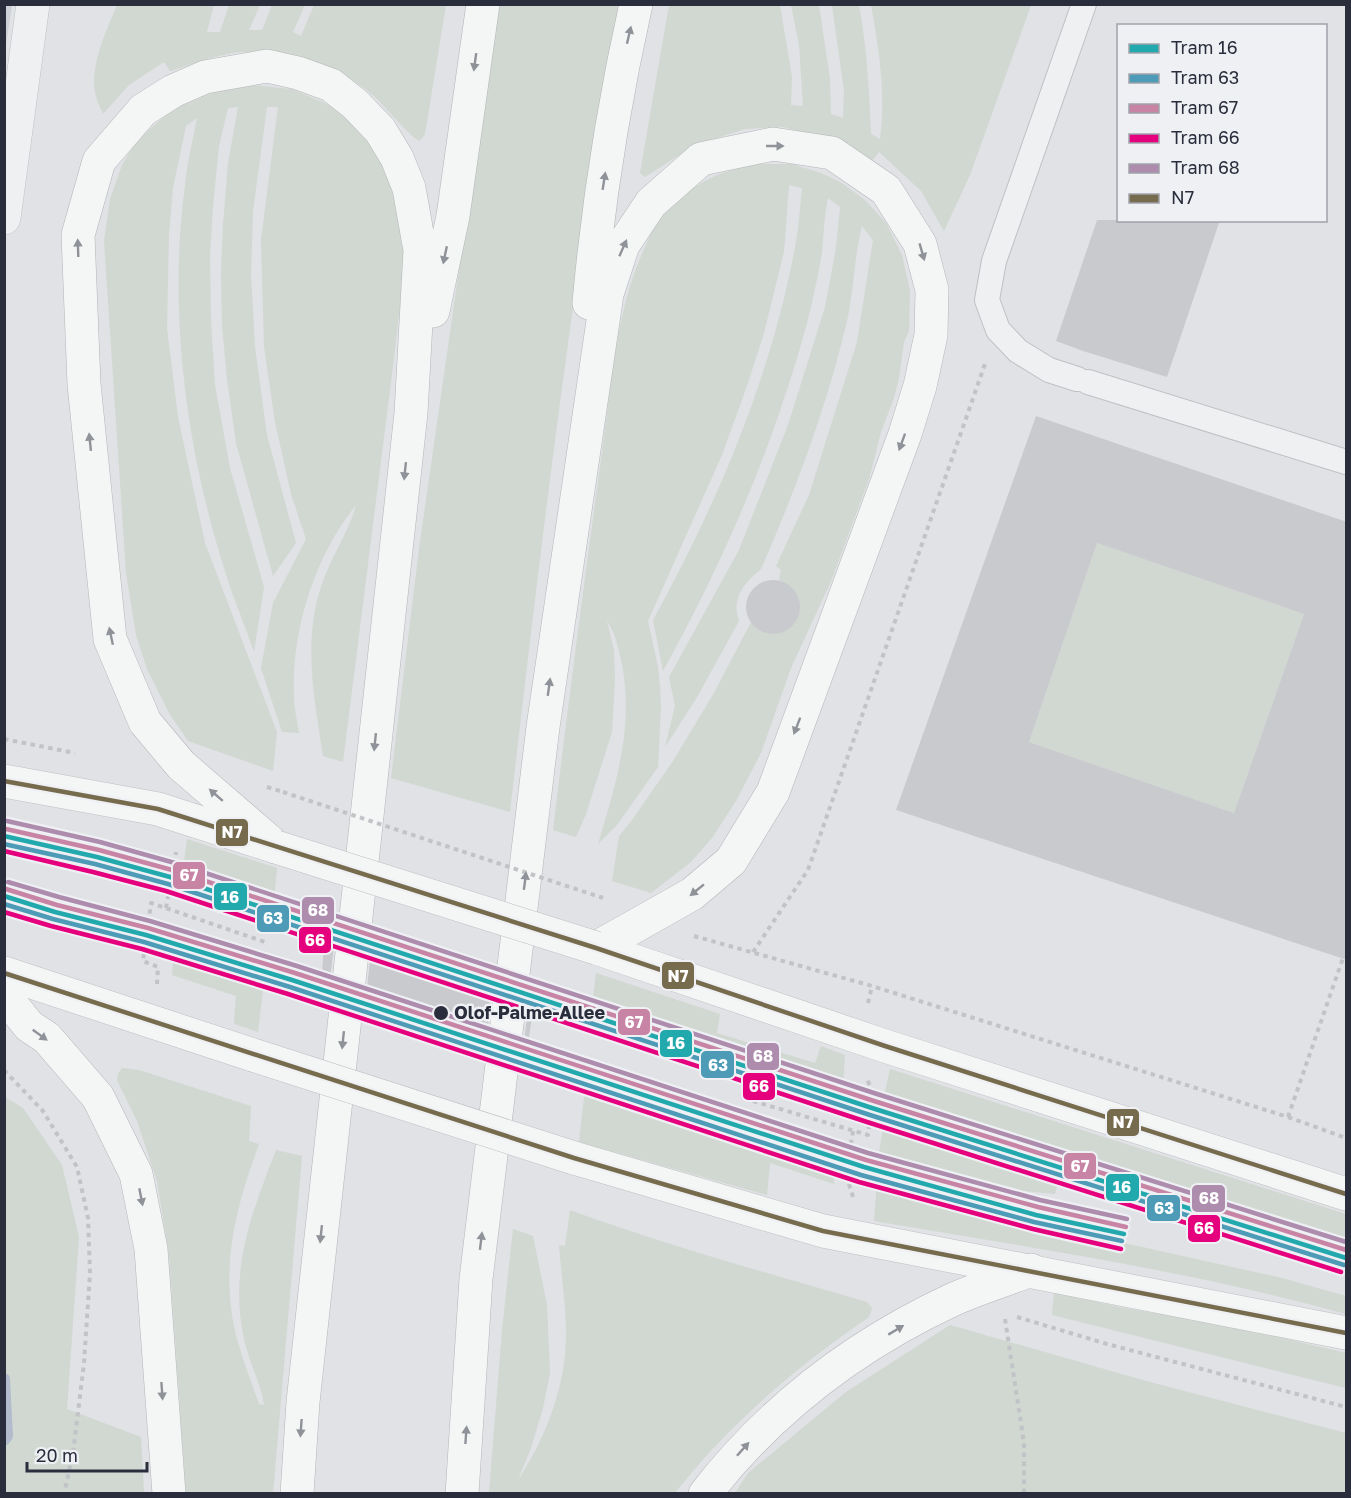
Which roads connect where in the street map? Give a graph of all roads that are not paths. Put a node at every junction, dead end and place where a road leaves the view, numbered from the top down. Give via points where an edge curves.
1 (33, 4) edge
2 (483, 4) edge
3 (636, 4) edge
4 (1084, 4) edge
5 (4, 218) edge
6 (411, 413) junction
7 (1347, 462) edge
8 (571, 532) junction
9 (4, 782) edge
10 (276, 847) junction
11 (596, 948) junction
12 (4, 973) edge
13 (4, 989) edge
14 (1347, 1194) edge
15 (1031, 1270) junction
16 (1347, 1333) edge
17 (169, 1494) edge
18 (297, 1494) edge
19 (462, 1494) edge
20 (705, 1494) edge

1 - 5 street
2 -> 6 main road via 453,216
8 -> 3 main road via 598,218
4 - 7 lane via 994,261 987,300 998,330 1018,351 1048,370
10 -> 6 main road via 182,765 145,722 110,639 84,384 78,234 99,161 142,110 205,77 267,66 331,86 380,130 409,188 420,250
6 -> 18 main road via 304,1390
8 -> 11 main road via 607,294 623,245 651,203 701,159 773,144 832,153 886,190 920,244 932,290 931,335 908,424 773,792 731,861 692,894
19 -> 8 main road via 476,1279 543,728
9 - 10 main road via 158,810
10 - 11 main road, bridge
11 - 14 main road via 885,1046
12 - 15 main road, bridge via 574,1158 823,1231
13 -> 17 main road via 29,1026 47,1038 98,1097 136,1174 151,1249
15 - 16 main road
20 -> 15 main road via 761,1429 813,1384 903,1325 954,1299

